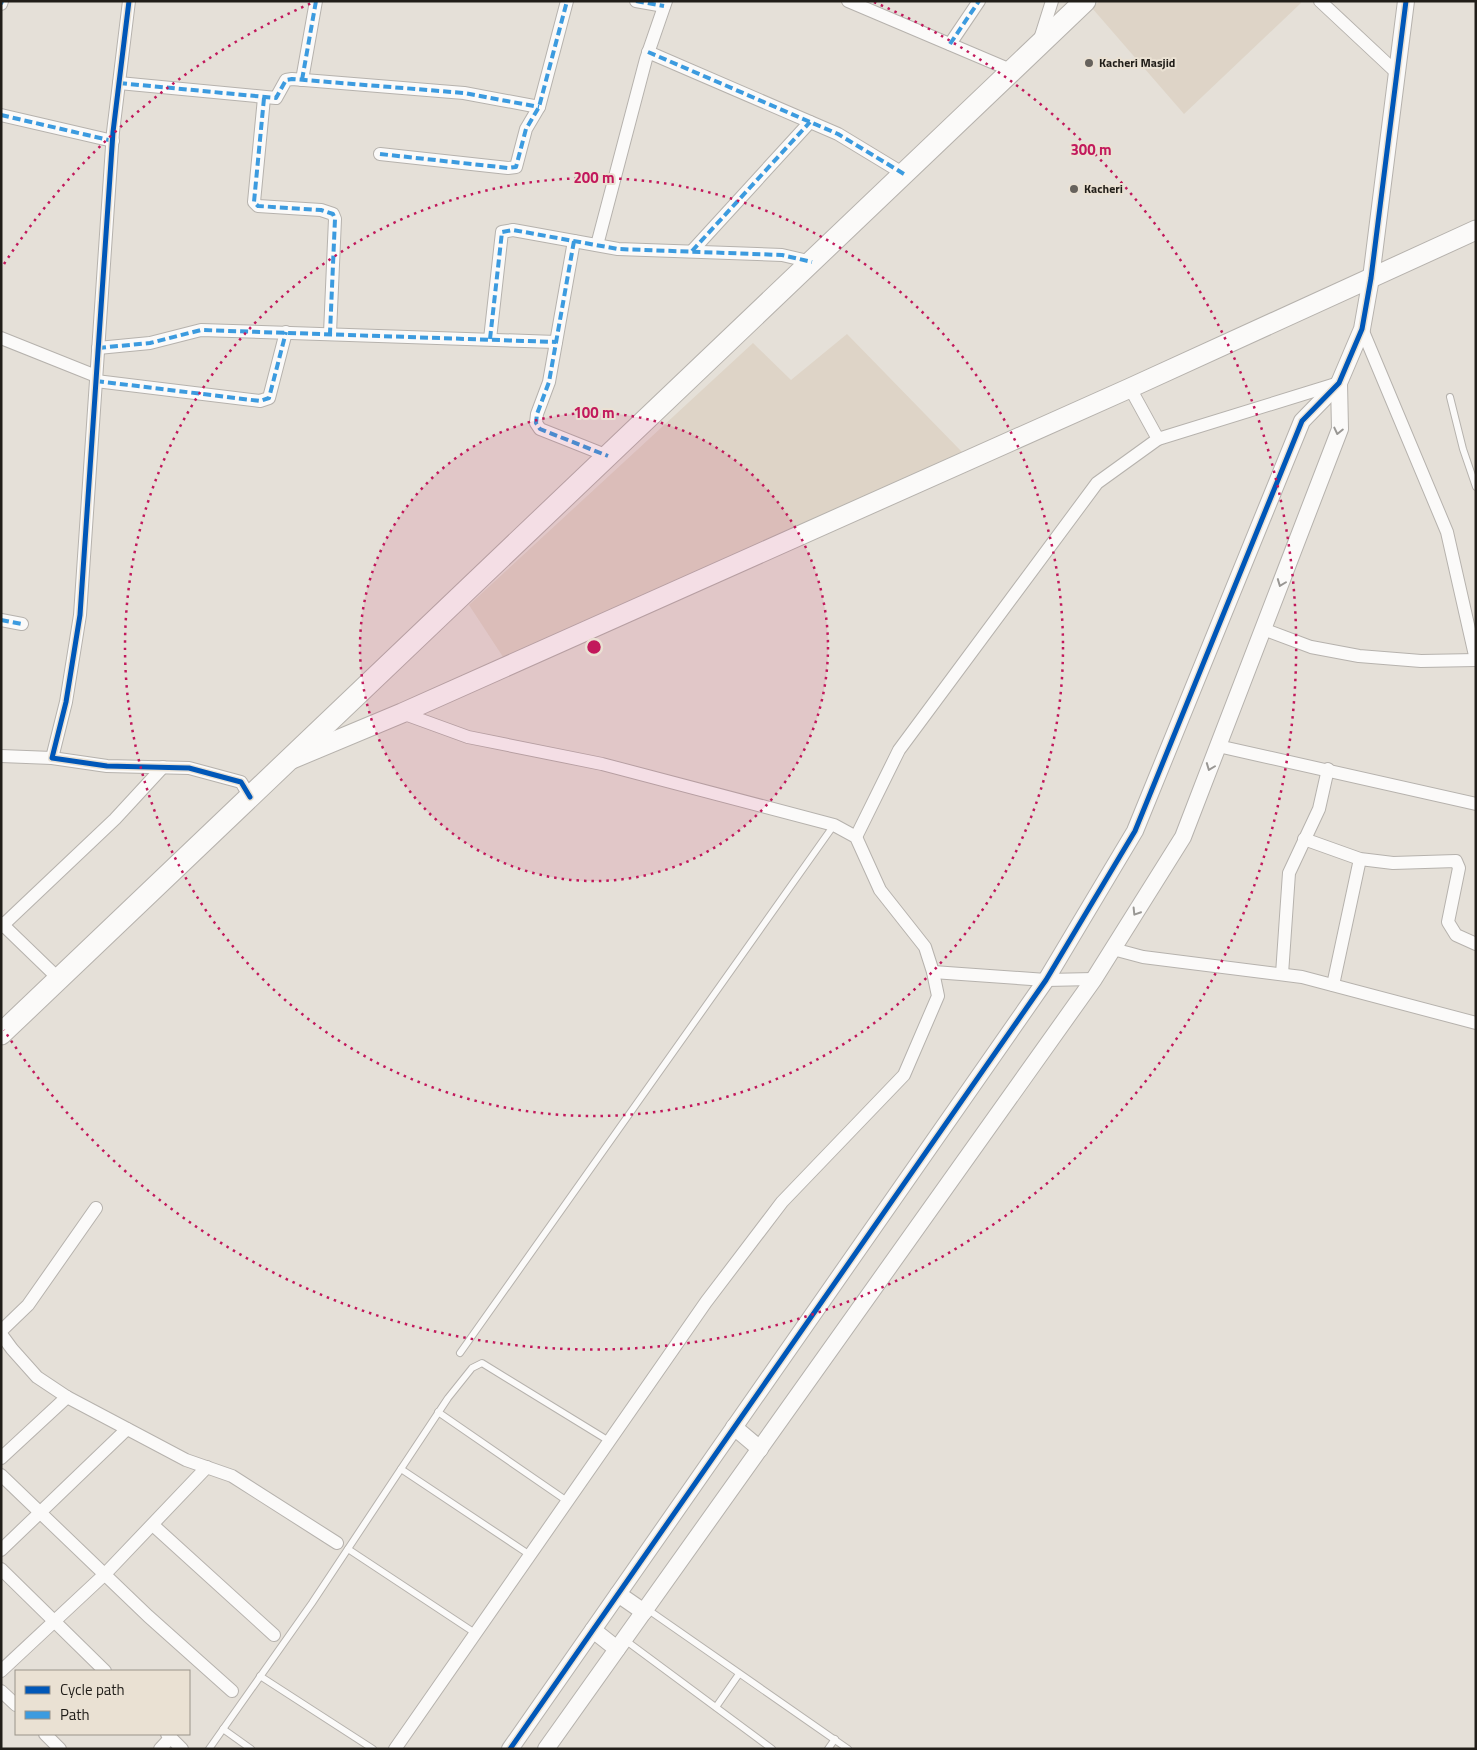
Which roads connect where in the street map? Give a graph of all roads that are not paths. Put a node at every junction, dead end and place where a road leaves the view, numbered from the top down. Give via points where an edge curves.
1 (129, 1) edge
2 (316, 1) edge
3 (567, 1) edge
4 (636, 1) edge
5 (848, 1) edge
6 (979, 1) edge
7 (1052, 1) edge
8 (1085, 1) edge
9 (1320, 1) edge
10 (1406, 1) edge
11 (665, 3) edge
12 (950, 44) junction
13 (1038, 47) junction
14 (648, 52) junction
15 (1013, 71) junction
16 (1397, 74) junction
17 (302, 80) junction
18 (119, 83) junction
19 (264, 98) junction
20 (539, 107) junction
21 (1, 115) edge
22 (810, 122) junction
23 (113, 141) junction
24 (380, 154) dead end
25 (904, 174) junction
26 (1476, 230) edge
27 (574, 241) junction
28 (597, 245) junction
29 (692, 251) junction
30 (812, 262) junction
31 (1371, 278) junction
32 (1362, 329) junction
33 (286, 332) junction
34 (330, 333) junction
35 (1, 338) edge
36 (490, 340) junction
37 (556, 342) junction
38 (98, 348) junction
39 (96, 378) junction
40 (1338, 383) junction
41 (1130, 388) junction
42 (1450, 397) dead end
43 (1158, 439) junction
44 (608, 456) junction
45 (1476, 487) edge
46 (1, 620) edge
47 (22, 624) dead end
48 (1263, 629) junction
49 (1476, 660) edge
50 (402, 712) junction
51 (1218, 746) junction
52 (1, 756) edge
53 (52, 758) junction
54 (289, 761) junction
55 (163, 767) junction
56 (1328, 769) junction
57 (250, 797) junction
58 (1476, 804) edge
59 (834, 825) junction
60 (856, 837) junction
61 (1304, 839) junction
62 (1360, 859) junction
63 (2, 925) edge
64 (1476, 944) edge
65 (1113, 949) junction
66 (933, 972) junction
67 (1282, 974) junction
68 (59, 979) junction
69 (1094, 979) junction
70 (1046, 980) junction
71 (1333, 985) junction
72 (1476, 1023) edge
73 (1, 1034) edge
74 (96, 1208) dead end
75 (1, 1332) edge
76 (460, 1353) dead end
77 (67, 1397) junction
78 (438, 1412) junction
79 (734, 1427) junction
80 (127, 1429) junction
81 (609, 1441) junction
82 (760, 1449) junction
83 (1, 1458) edge
84 (207, 1467) junction
85 (401, 1468) junction
86 (1, 1475) edge
87 (567, 1502) junction
88 (40, 1511) junction
89 (154, 1526) junction
90 (342, 1546) junction
91 (1, 1550) edge
92 (530, 1555) junction
93 (1, 1569) edge
94 (105, 1574) junction
95 (618, 1594) junction
96 (645, 1610) junction
97 (55, 1621) junction
98 (593, 1630) junction
99 (475, 1633) junction
100 (274, 1635) dead end
101 (621, 1644) junction
102 (104, 1670) edge
103 (1, 1671) edge
104 (739, 1674) junction
105 (260, 1676) junction
106 (1, 1690) edge
107 (232, 1691) dead end
108 (15, 1704) edge
109 (716, 1707) junction
110 (223, 1729) junction
111 (46, 1735) edge
112 (169, 1736) edge
113 (835, 1739) junction
114 (60, 1749) edge
115 (160, 1749) edge
116 (182, 1749) edge
117 (209, 1749) edge
118 (251, 1749) edge
119 (373, 1749) edge
120 (395, 1749) edge
121 (510, 1749) edge
122 (546, 1749) edge
123 (772, 1749) edge
124 (828, 1749) edge
125 (848, 1749) edge

1 - 18 street
2 - 17 street
3 - 20 street
4 - 11 street
5 - 12 street
6 - 12 street
7 - 13 street
8 - 13 main road
9 - 16 street
10 - 16 street
11 - 14 street
12 - 15 street
13 - 15 main road
14 - 22 street
14 - 28 street
15 - 25 main road
16 - 31 street
17 - 19 street via 286,80 276,98
17 - 20 street via 464,94
18 - 19 street
18 - 23 street
19 - 34 street via 254,202 258,206 321,210 333,214
20 - 24 street via 526,129 516,167
21 - 23 street
22 - 25 street via 838,134
22 - 29 street
23 - 38 street
25 - 30 main road
26 - 31 main road
27 - 28 street
27 - 36 street via 513,230 502,232
27 - 37 street
28 - 29 street
29 - 30 street via 782,255
30 - 44 main road
31 - 32 street
31 - 41 main road
32 - 40 street
32 - 49 street via 1447,532
33 - 34 street
33 - 38 street via 201,330 150,343
33 - 39 street via 269,398 260,400
34 - 36 street
35 - 39 street
36 - 37 street
37 - 44 street via 549,382 536,423 540,429
38 - 39 street
39 - 53 street via 80,615 66,702
40 - 43 street
40 -> 48 street via 1340,429
40 - 70 street via 1302,421 1135,831
41 - 43 street
41 - 50 main road
42 - 45 lane
43 - 60 street via 1097,483 899,750
44 - 54 main road
46 - 47 street
48 - 49 street via 1311,647 1359,656 1421,661
48 - 51 street
50 - 54 main road
50 - 59 street via 468,737 602,764
51 - 56 street via 1277,761
51 -> 65 street via 1183,837
52 - 53 street
53 - 55 street via 107,766
54 - 57 main road
55 - 57 street via 189,768 242,782
55 - 63 street via 115,819
56 - 58 street
56 - 61 street via 1318,809
57 - 68 main road
59 - 60 street
59 - 76 lane
60 - 66 street via 880,890 924,947
61 - 62 street
61 - 67 street via 1289,873
62 - 64 street via 1393,863 1456,861 1460,868 1448,922 1456,935
62 - 71 street
63 - 68 street
65 - 67 street via 1143,957
65 - 69 street
66 - 70 street
66 - 81 street via 938,996 904,1075 782,1202 706,1302
67 - 71 street
68 - 73 main road
69 - 70 street
69 - 82 street
70 - 79 street
71 - 72 street
74 - 75 street via 28,1305
75 - 77 street via 37,1377
77 - 80 street
77 - 83 street
78 - 81 lane via 472,1368 482,1363
78 - 85 lane
78 - 87 lane
79 - 82 street
79 - 95 street
80 - 84 street via 186,1460
80 - 88 street
81 - 87 street
82 - 96 street
84 - 89 street
84 - 90 street via 232,1476
85 - 90 lane
85 - 92 lane
86 - 88 street
87 - 92 street
88 - 91 street
88 - 94 street
89 - 94 street
89 - 100 street
90 - 99 lane
90 - 105 lane
92 - 99 street
93 - 97 street
94 - 97 street
94 - 107 street
95 - 96 street
95 - 98 street
96 - 101 street
96 - 104 lane
97 - 102 street
97 - 103 street
98 - 101 street
98 - 121 street
99 - 120 street
101 - 109 lane
101 - 122 street
104 - 109 lane
104 - 113 lane
105 - 110 lane
105 - 119 lane
106 - 108 street
109 - 123 lane
110 - 117 lane
110 - 118 lane
111 - 114 street
112 - 115 street
112 - 116 street
113 - 124 lane
113 - 125 lane

